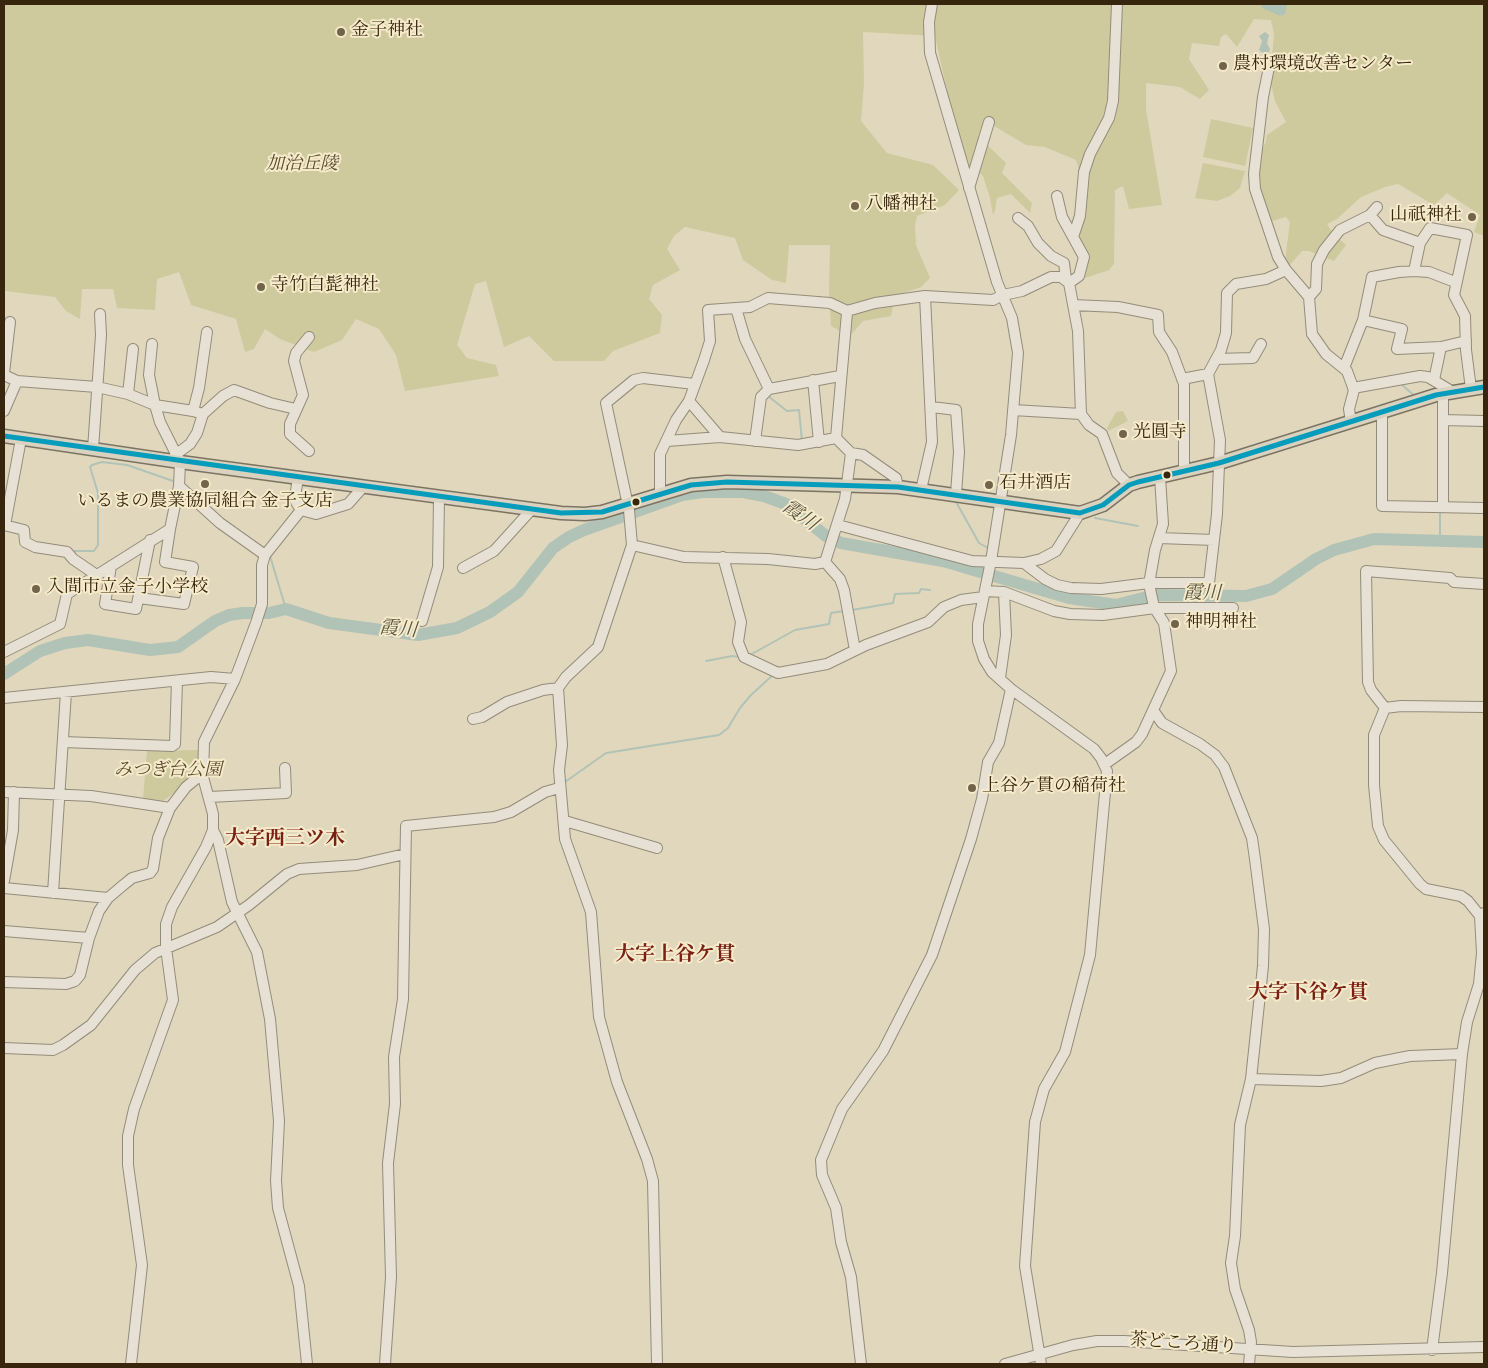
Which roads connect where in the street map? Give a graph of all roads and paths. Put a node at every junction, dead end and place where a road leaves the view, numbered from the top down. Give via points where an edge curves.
1 (932, 4) edge
2 (1117, 4) edge
3 (1270, 62) dead end
4 (989, 122) dead end
5 (969, 188) junction
6 (1057, 196) dead end
7 (1377, 207) dead end
8 (1370, 215) junction
9 (1018, 218) dead end
10 (1073, 237) junction
11 (1420, 243) junction
12 (1286, 270) junction
13 (1414, 271) junction
14 (1068, 281) junction
15 (1455, 282) junction
16 (1003, 295) junction
17 (925, 296) junction
18 (1309, 297) junction
19 (1073, 305) junction
20 (736, 308) junction
21 (845, 310) junction
22 (100, 314) dead end
23 (1363, 320) junction
24 (11, 322) edge
25 (207, 332) dead end
26 (309, 337) dead end
27 (1466, 341) junction
28 (152, 344) dead end
29 (1261, 344) dead end
30 (1441, 347) junction
31 (133, 349) dead end
32 (1216, 359) junction
33 (1344, 368) junction
34 (4, 374) edge
35 (1208, 374) junction
36 (840, 376) junction
37 (1182, 379) junction
38 (813, 380) junction
39 (1434, 380) junction
40 (17, 381) junction
41 (694, 384) junction
42 (97, 387) junction
43 (1484, 387) edge
44 (1353, 388) junction
45 (769, 389) junction
46 (1471, 389) junction
47 (1448, 392) junction
48 (128, 394) junction
49 (689, 401) junction
50 (155, 405) junction
51 (932, 408) junction
52 (296, 409) junction
53 (1013, 410) junction
54 (4, 411) edge
55 (1382, 412) junction
56 (198, 413) junction
57 (1081, 414) junction
58 (1443, 420) junction
59 (1484, 421) edge
60 (1351, 422) junction
61 (4, 436) edge
62 (720, 437) junction
63 (836, 438) junction
64 (21, 439) junction
65 (667, 440) junction
66 (755, 441) junction
67 (819, 442) junction
68 (93, 449) junction
69 (309, 451) dead end
70 (851, 453) junction
71 (178, 459) junction
72 (1219, 463) junction
73 (1184, 472) junction
74 (1160, 477) junction
75 (298, 478) junction
76 (848, 484) junction
77 (1129, 485) junction
78 (179, 486) junction
79 (364, 486) junction
80 (898, 487) junction
81 (921, 490) junction
82 (660, 493) junction
83 (956, 494) junction
84 (439, 498) junction
85 (1001, 501) junction
86 (628, 507) junction
87 (1443, 507) junction
88 (1484, 508) edge
89 (532, 509) junction
90 (301, 510) junction
91 (1080, 513) junction
92 (4, 525) edge
93 (838, 525) junction
94 (170, 529) junction
95 (1160, 538) junction
96 (150, 540) junction
97 (1214, 540) junction
98 (632, 545) junction
99 (266, 553) junction
100 (826, 555) junction
101 (723, 557) junction
102 (991, 563) junction
103 (1024, 563) junction
104 (111, 566) junction
105 (462, 568) dead end
106 (95, 574) junction
107 (1149, 584) junction
108 (1484, 584) edge
109 (985, 591) junction
110 (1004, 592) junction
111 (139, 598) junction
112 (1155, 607) junction
113 (1233, 608) dead end
114 (422, 621) dead end
115 (854, 650) junction
116 (4, 652) edge
117 (1000, 678) junction
118 (235, 679) junction
119 (177, 681) junction
120 (558, 688) junction
121 (1011, 689) junction
122 (66, 692) junction
123 (4, 698) edge
124 (1484, 707) edge
125 (1385, 708) junction
126 (1153, 710) junction
127 (473, 719) dead end
128 (63, 742) junction
129 (1105, 764) junction
130 (285, 768) dead end
131 (203, 777) junction
132 (560, 788) junction
133 (9, 792) edge
134 (60, 794) junction
135 (210, 797) junction
136 (170, 808) junction
137 (565, 821) junction
138 (213, 830) junction
139 (657, 848) dead end
140 (406, 854) junction
141 (4, 881) edge
142 (4, 888) edge
143 (53, 892) junction
144 (108, 898) junction
145 (237, 914) junction
146 (1482, 914) edge
147 (4, 931) edge
148 (89, 938) junction
149 (166, 948) junction
150 (4, 982) edge
151 (4, 1048) edge
152 (1462, 1054) junction
153 (1251, 1079) junction
154 (1484, 1347) edge
155 (1251, 1349) junction
156 (1432, 1350) junction
157 (1040, 1360) edge
158 (130, 1364) edge
159 (307, 1364) edge
160 (386, 1364) edge
161 (657, 1364) edge
162 (861, 1364) edge
163 (1005, 1364) edge
164 (1249, 1364) edge

1 - 5 street via 930,53
2 - 10 street via 1113,101 1109,118 1084,172 1080,216
3 - 12 street via 1263,97 1255,184 1278,257
4 - 5 street
5 - 16 street
6 - 10 street via 1062,217
7 - 8 street
8 - 11 street via 1383,230
8 - 18 street via 1340,230 1324,250 1318,264 1316,289
9 - 14 street via 1051,256 1064,263
10 - 14 street via 1084,264 1079,276
11 - 13 street
11 - 15 street via 1426,230 1433,227 1467,235
12 - 18 street
12 - 32 street via 1266,279 1236,284 1227,293 1227,327
13 - 15 street via 1429,272
13 - 23 street via 1372,277
14 - 16 street via 1051,277 1022,291
14 - 19 street
15 - 27 street via 1454,295 1465,316
16 - 17 street via 993,300
16 - 53 street via 1012,318 1018,353
17 - 21 street
17 - 51 street
18 - 33 street via 1312,334 1326,354
19 - 37 street via 1118,307 1158,315 1159,332 1172,352
19 - 57 street via 1080,349
20 - 21 street via 778,298 830,303
20 - 41 street via 708,310 710,340
20 - 45 street via 745,339
21 - 36 street
22 - 42 street
23 - 30 street via 1402,329 1397,349
23 - 33 street
24 - 34 street
25 - 56 street
26 - 52 street via 296,353 294,361 303,395
27 - 30 street
27 - 46 street
28 - 50 street via 149,375
29 - 32 street via 1253,358
30 - 39 street
31 - 48 street
32 - 35 street
33 - 44 street
34 - 40 street
35 - 37 street
35 - 72 street via 1220,440
36 - 38 street
36 - 63 street
37 - 73 street via 1185,398
38 - 45 street
38 - 67 street
39 - 44 street via 1420,376
39 - 47 street
40 - 42 street
40 - 54 street
41 - 49 street
41 - 86 street via 643,378 634,380 606,402
42 - 48 street
42 - 68 street
43 - 46 main road
44 - 60 street via 1349,409
45 - 66 street via 761,398
46 - 47 main road
47 - 55 main road
47 - 58 street
48 - 50 street
49 - 62 street
49 - 65 street
50 - 56 street
50 - 71 street
51 - 81 street via 932,442
51 - 83 street via 956,410 959,452
52 - 56 street via 234,390
52 - 69 street via 290,434
53 - 57 street
53 - 85 street
55 - 60 main road
55 - 87 street via 1382,506
56 - 71 street via 197,433
57 - 77 street via 1089,426 1102,434 1117,473
58 - 59 street
58 - 87 street
60 - 72 main road
61 - 64 main road
62 - 65 street
62 - 66 street
63 - 67 street
63 - 70 street
64 - 68 main road
64 - 92 street
65 - 82 street via 660,454
66 - 67 street via 798,445
68 - 71 main road
70 - 76 street
70 - 80 street via 863,455 896,478
71 - 75 main road
71 - 78 street
72 - 73 main road
72 - 97 street
73 - 74 main road
74 - 77 main road
74 - 95 street via 1163,524
75 - 79 main road
75 - 90 street via 295,496
76 - 80 main road
76 - 82 main road via 727,482 691,485
76 - 93 street
77 - 91 main road via 1103,505
78 - 94 street
78 - 99 street via 220,523
79 - 84 main road
79 - 90 street via 348,504 324,514
80 - 81 main road
81 - 83 main road
82 - 86 main road
83 - 85 main road
84 - 89 main road
84 - 114 street via 438,567
85 - 91 main road
85 - 102 street
86 - 89 main road via 585,514
86 - 98 street
87 - 88 street
89 - 105 street via 494,551
90 - 99 street
91 - 103 street via 1056,551
92 - 106 street via 24,530 25,542 35,547 67,552 73,560
93 - 100 street
93 - 102 street via 972,561
94 - 96 street
94 - 111 street via 165,562 193,567 184,604
95 - 97 street
95 - 107 street via 1154,550
96 - 104 street
96 - 111 street
97 - 107 street via 1209,583
98 - 101 street via 684,557
98 - 120 street via 598,646
99 - 118 street via 262,565 262,604
100 - 101 street via 815,564
100 - 115 street via 844,590
101 - 115 street via 740,616 738,642 744,658 778,673 826,664
102 - 103 street
102 - 109 street
103 - 107 street via 1056,585 1071,588
104 - 106 street
104 - 111 street via 105,604 136,609
106 - 116 street via 67,594 60,624
107 - 112 street
108 - 125 street via 1366,571 1368,682
109 - 110 street
109 - 115 street via 944,608 928,622
109 - 117 street via 978,641 988,666
110 - 112 street via 1070,614 1103,615
110 - 117 street via 1006,635
112 - 113 street
112 - 126 street via 1166,629 1171,671
117 - 121 street
118 - 119 street via 211,677
118 - 131 street via 204,742
119 - 122 street
119 - 128 street via 175,744 172,746
120 - 127 street via 507,702
120 - 132 street via 562,745
121 - 129 street via 1094,749
121 - 162 street via 999,743 988,762 971,839 932,955 883,1051 842,1109 821,1160 822,1175 836,1208 851,1277
122 - 123 street
122 - 128 street
124 - 125 street
125 - 146 street via 1374,735 1378,826 1384,840 1426,889 1461,896
126 - 129 street via 1136,742
126 - 153 street via 1162,723 1215,755 1224,767 1252,838 1264,929
128 - 134 street
129 - 157 street via 1107,782 1090,955 1065,1052 1044,1089 1035,1122 1025,1266
130 - 135 street via 286,794
131 - 135 street
131 - 136 street via 186,787
132 - 137 street
132 - 140 street via 494,817 406,826
133 - 134 street
133 - 141 street via 13,830
134 - 136 street
134 - 143 street
135 - 138 street
136 - 144 street via 158,838 153,869 132,878
137 - 139 street
137 - 161 street via 567,846 591,912 599,1017 617,1082 652,1175
138 - 145 street
138 - 149 street via 172,906 166,924
140 - 145 street via 339,867 299,869 287,874
140 - 160 street via 403,999 394,1057 395,1104 388,1163 391,1277
142 - 143 street
143 - 144 street
144 - 148 street via 99,911
145 - 149 street via 217,927
145 - 159 street via 257,952 270,1019 279,1121 278,1208 299,1286
146 - 152 street via 1479,984 1467,1022
147 - 148 street
148 - 150 street via 80,975 74,981 66,984
149 - 151 street via 144,961 92,1025 63,1045 53,1050
149 - 158 street via 173,1000 134,1109 128,1136 128,1165 142,1265
152 - 153 street via 1410,1056 1375,1063 1341,1078 1321,1081
152 - 156 street
153 - 155 street via 1240,1125 1231,1262
154 - 156 street, 茶どころ通り
155 - 156 street, 茶どころ通り via 1293,1352
155 - 157 street, 茶どころ通り via 1106,1341 1073,1345
155 - 164 street
157 - 163 street, 茶どころ通り

